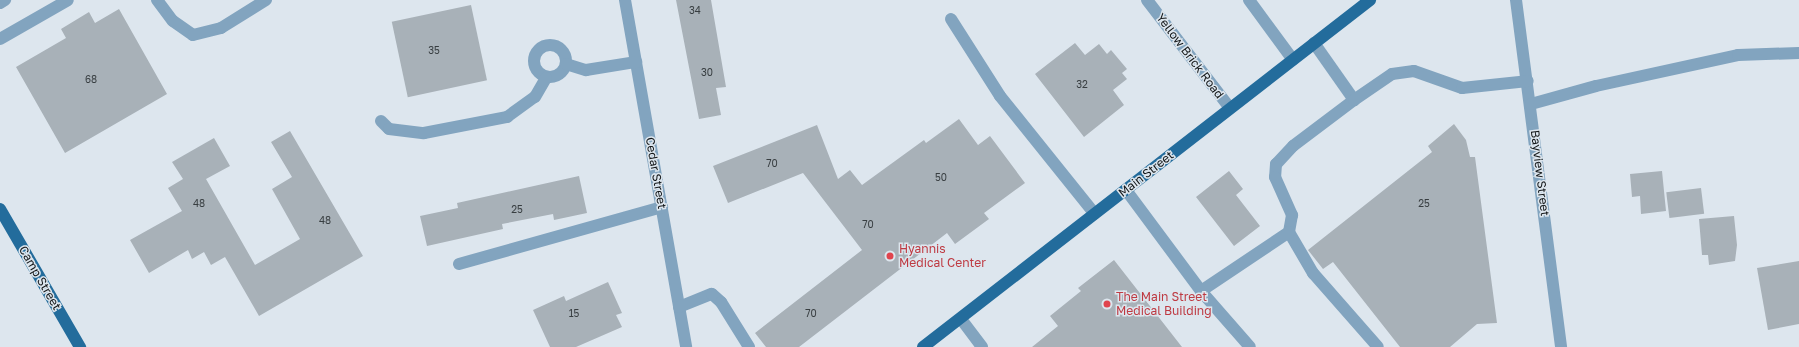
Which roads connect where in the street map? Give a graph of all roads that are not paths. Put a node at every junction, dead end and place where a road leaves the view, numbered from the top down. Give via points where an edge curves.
1 (5, 0) edge
2 (68, 0) edge
3 (157, 0) edge
4 (266, 0) edge
5 (625, 0) edge
6 (1250, 0) edge
7 (1370, 0) edge
8 (1516, 0) edge
9 (1149, 2) edge
10 (0, 3) edge
11 (951, 19) dead end
12 (0, 39) edge
13 (1314, 43) junction
14 (1799, 54) edge
15 (1293, 60) junction
16 (636, 62) junction
17 (566, 64) junction
18 (546, 78) junction
19 (1528, 81) junction
20 (1354, 100) junction
21 (1532, 104) junction
22 (1230, 108) junction
23 (381, 121) dead end
24 (1126, 190) junction
25 (662, 207) junction
26 (1095, 214) junction
27 (2, 215) edge
28 (1290, 232) junction
29 (459, 264) dead end
30 (1201, 291) junction
31 (679, 307) junction
32 (961, 319) junction
33 (80, 347) edge
34 (686, 347) edge
35 (749, 347) edge
36 (923, 347) edge
37 (982, 347) edge
38 (1250, 347) edge
39 (1378, 347) edge
40 (1561, 347) edge

1 - 10 street
2 - 12 street
3 - 4 street via 173,21 193,35 221,28
5 - 16 street, Cedar Street
6 - 15 street
7 - 13 main road, Main Street
8 - 19 street, Bayview Street
9 - 22 street, Yellow Brick Road
11 - 26 street via 1000,96
13 - 15 main road, Main Street
13 - 20 street
14 - 21 street via 1738,55 1596,86
15 - 22 main road, Main Street
16 - 17 street via 586,70
16 - 25 street, Cedar Street
17 - 18 street via 561,73
17 - 18 street via 564,54 557,47 541,47 533,61 537,72
18 - 23 street via 536,97 507,117 424,133 389,129
19 - 20 street via 1462,88 1414,71 1392,74
19 - 21 street, Bayview Street
20 - 28 street via 1293,146 1276,164 1275,177 1292,215
21 - 40 street, Bayview Street
22 - 24 main road, Main Street
24 - 26 main road, Main Street
24 - 30 street
25 - 29 street
25 - 31 street, Cedar Street
26 - 32 main road, Main Street
27 - 33 main road, Camp Street
28 - 30 street
28 - 39 street via 1313,273
30 - 38 street
31 - 34 street, Cedar Street
31 - 35 street via 712,294 721,302
32 - 36 main road, Main Street
32 - 37 street

